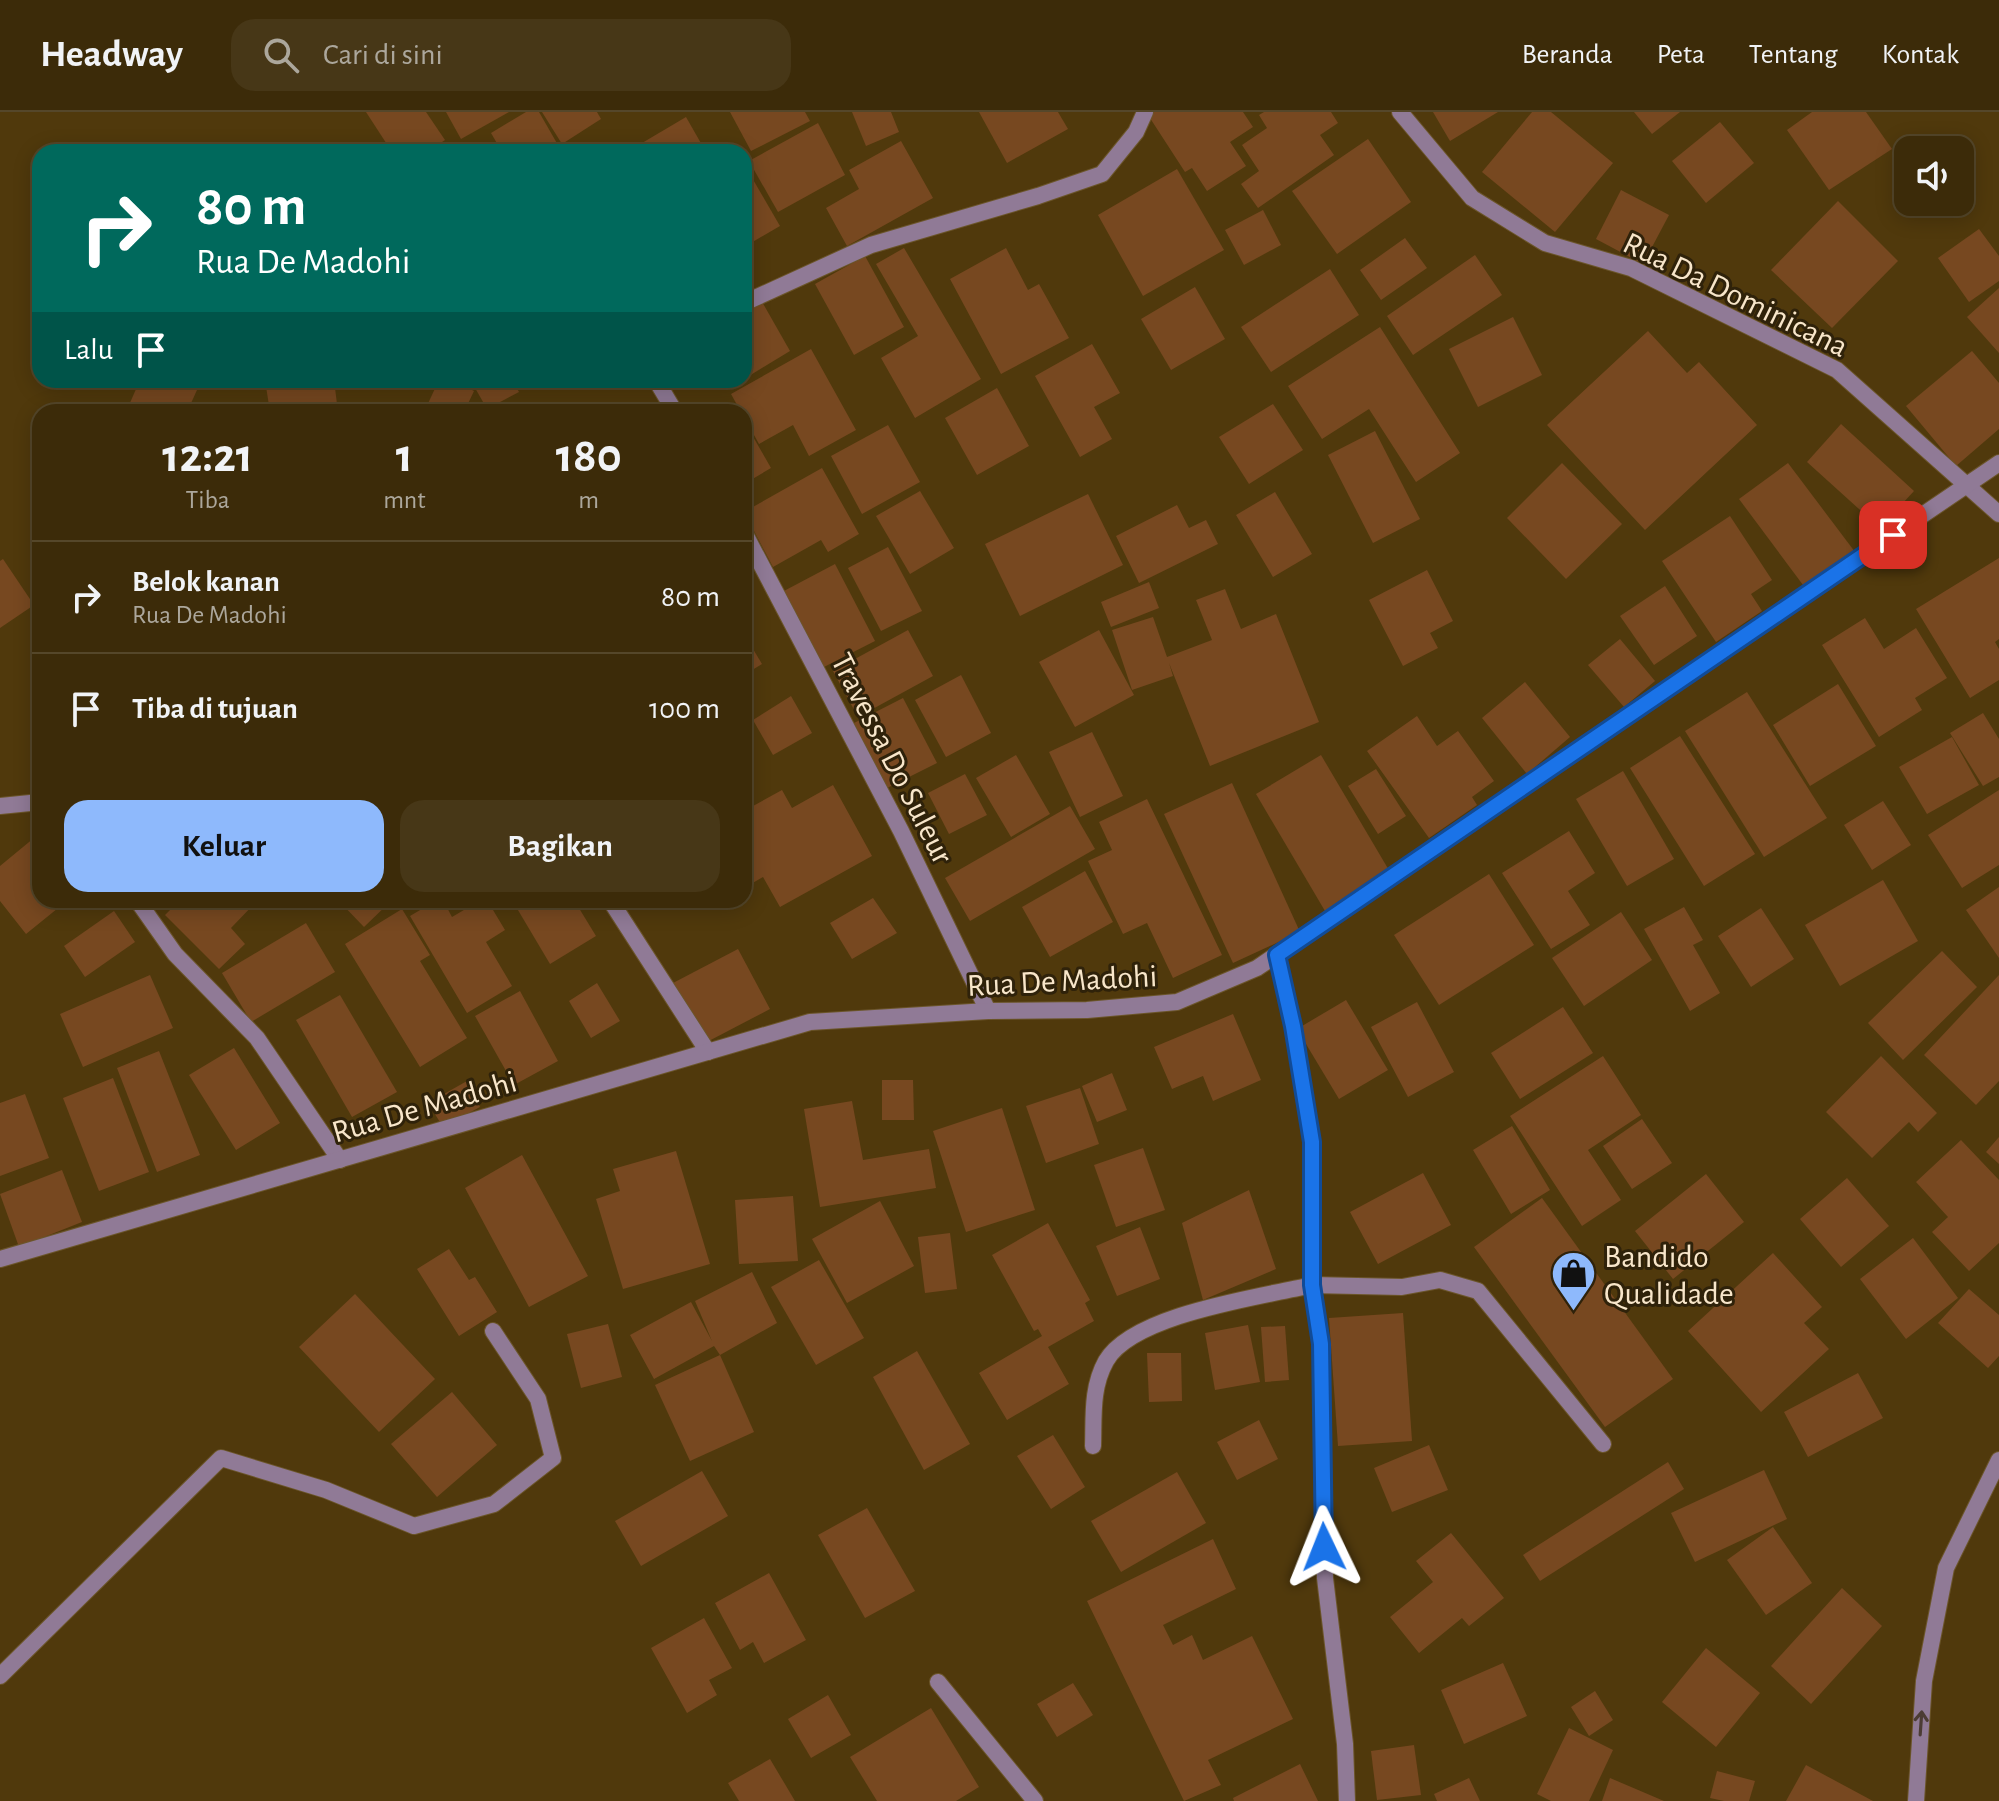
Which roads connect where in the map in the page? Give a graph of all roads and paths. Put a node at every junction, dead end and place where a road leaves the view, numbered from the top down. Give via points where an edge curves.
1 (1145, 112) edge
2 (1400, 112) edge
3 (752, 299) edge
4 (1999, 463) edge
5 (1968, 484) junction
6 (1999, 514) edge
7 (752, 547) edge
8 (32, 803) edge
9 (0, 806) edge
10 (143, 908) edge
11 (615, 908) edge
12 (1277, 955) junction
13 (988, 1011) junction
14 (708, 1052) junction
15 (340, 1160) junction
16 (0, 1259) edge
17 (1312, 1285) junction
18 (493, 1331) dead end
19 (1603, 1444) dead end
20 (1093, 1446) dead end
21 (1999, 1460) edge
22 (0, 1676) edge
23 (938, 1682) dead end
24 (1035, 1801) edge
25 (1347, 1801) edge
26 (1916, 1801) edge

1 - 3 street via 1136,132 1102,174 871,245
2 - 5 street, Rua Da Dominicana via 1472,198 1545,243 1631,268 1837,370
4 - 5 street, Rua De Madohi
5 - 6 street, Rua Da Dominicana
5 - 12 street, Rua De Madohi
7 - 13 street, Travessa Do Suleur via 901,831
8 - 9 street
10 - 15 street via 175,954 257,1038
11 - 14 street
12 - 13 street, Rua De Madohi via 1177,1002
12 - 17 street via 1312,1142
13 - 14 street, Rua De Madohi via 810,1022
14 - 15 street, Rua De Madohi
15 - 16 street, Rua De Madohi
17 - 19 street via 1402,1287 1440,1280 1478,1291
17 - 20 street via 1171,1317 1137,1334 1107,1358 1094,1390
17 - 25 street via 1321,1344 1325,1578
18 - 22 street via 538,1399 553,1458 494,1504 414,1526 326,1490 221,1458
26 -> 21 street via 1924,1681 1946,1568
23 - 24 street

